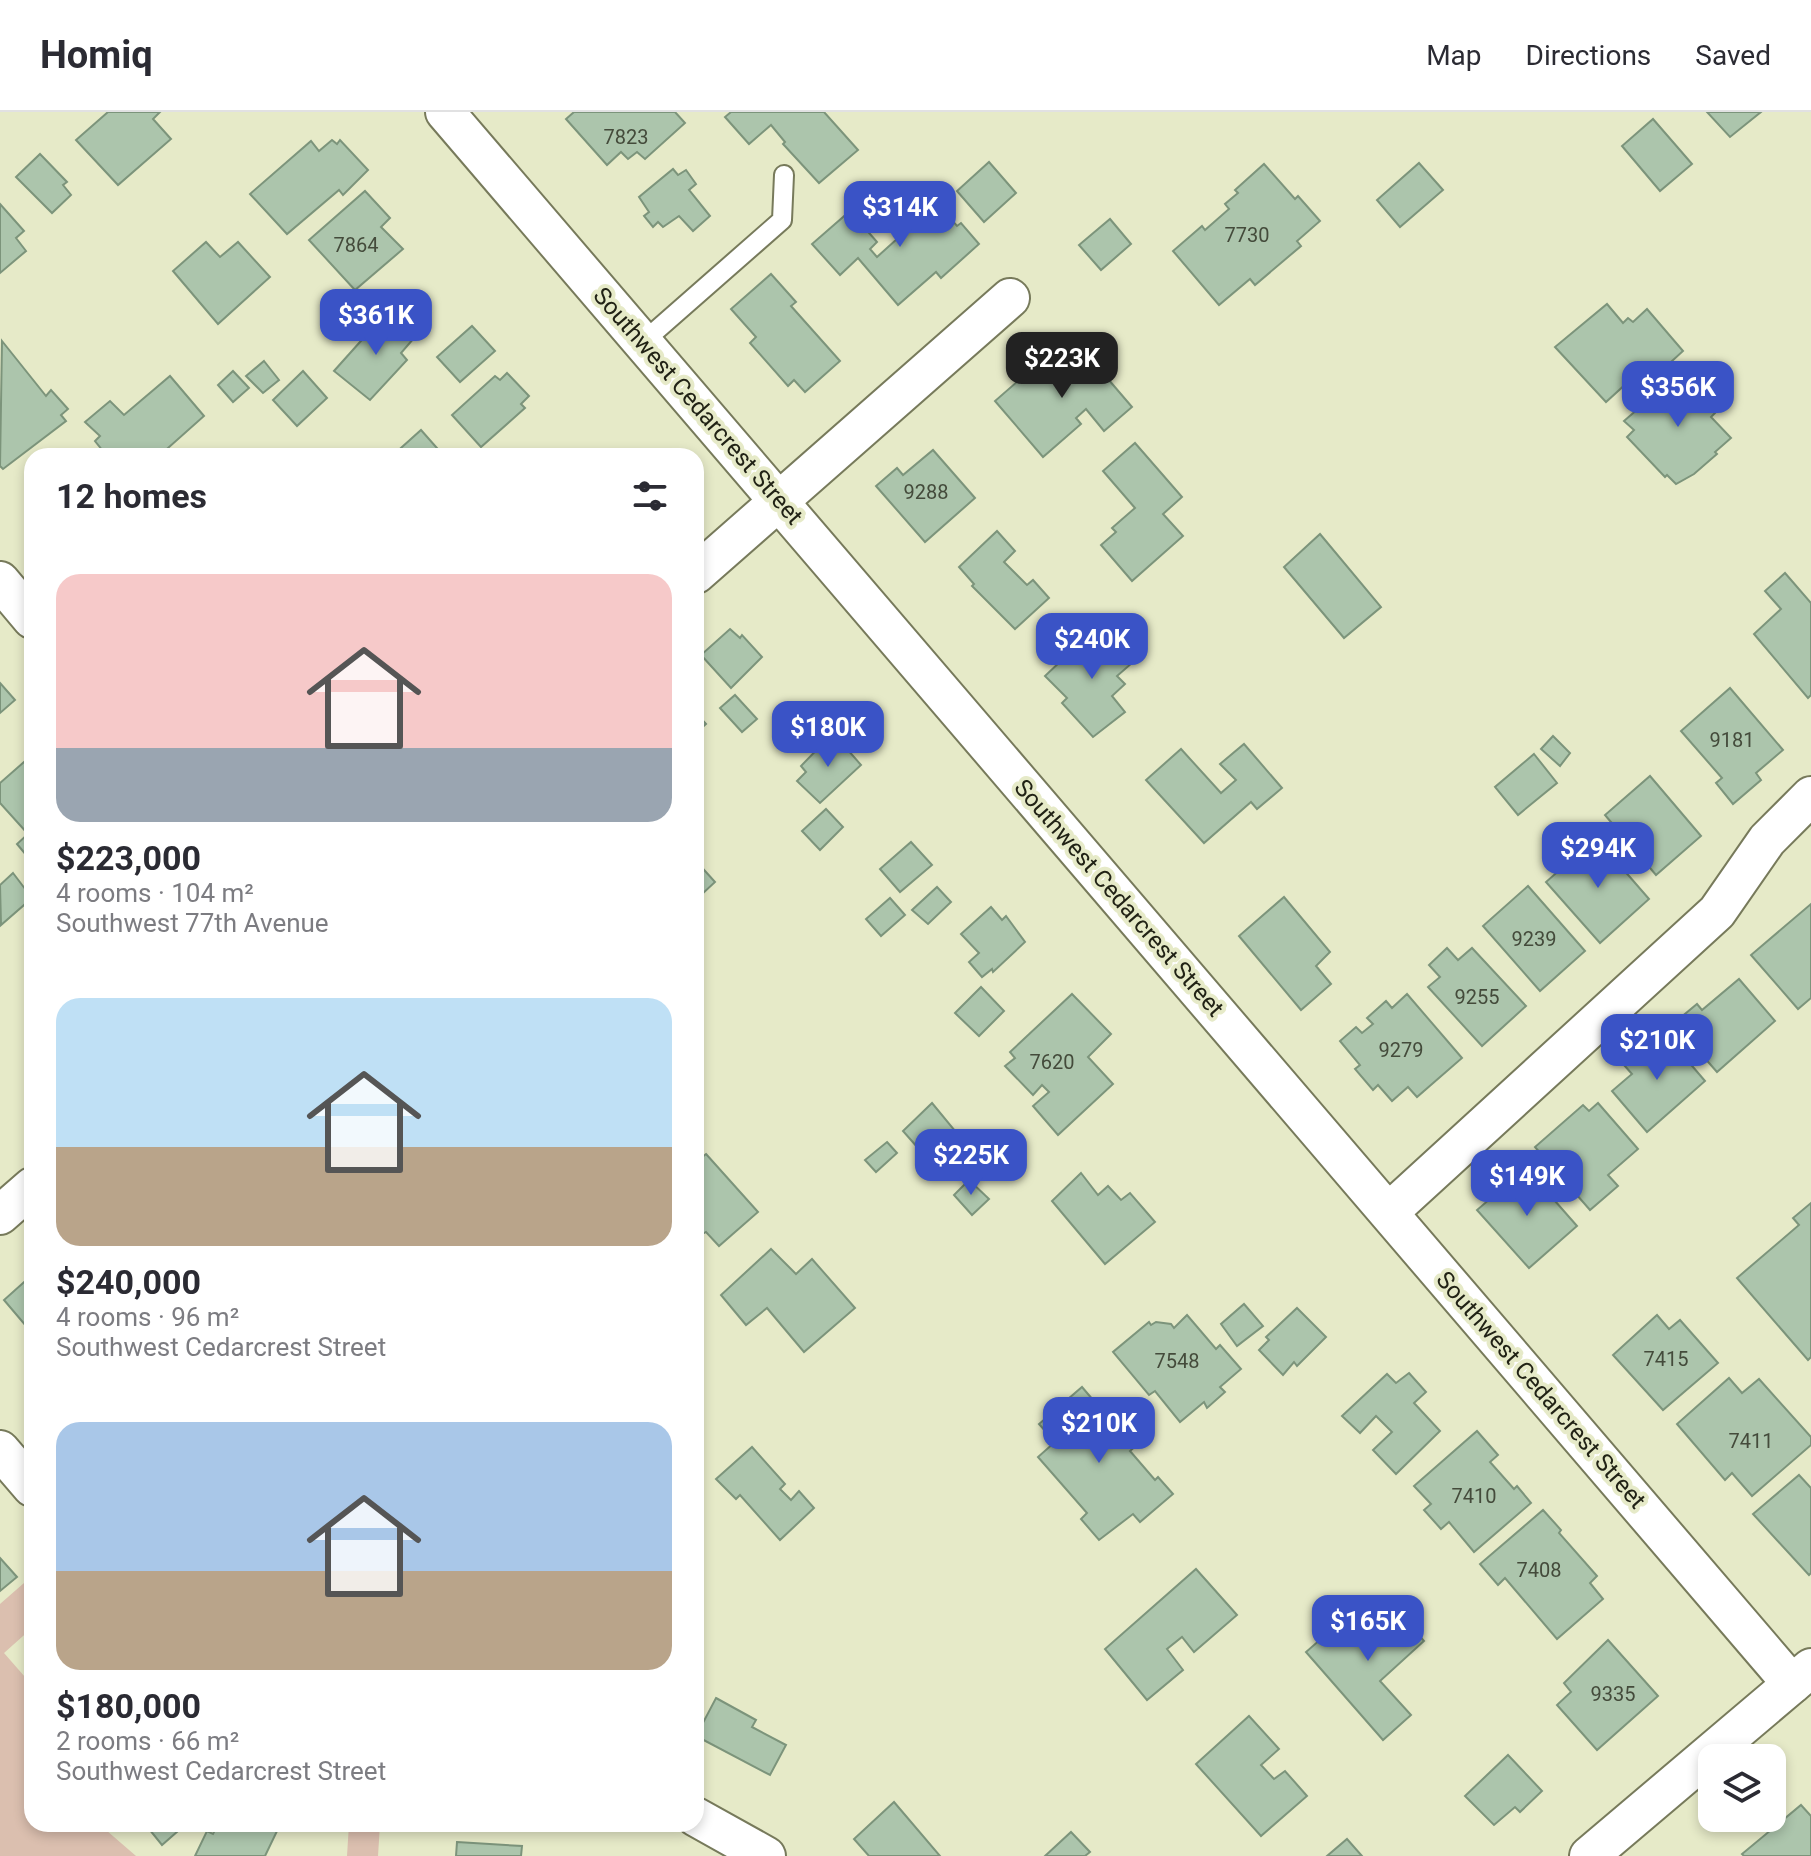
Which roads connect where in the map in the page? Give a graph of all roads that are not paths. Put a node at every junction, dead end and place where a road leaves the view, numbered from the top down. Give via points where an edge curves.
1 (445, 112) edge
2 (784, 175) dead end
3 (1010, 298) dead end
4 (643, 342) junction
5 (779, 501) junction
6 (704, 567) edge
7 (0, 581) edge
8 (24, 610) edge
9 (1811, 796) edge
10 (24, 1194) edge
11 (1389, 1212) junction
12 (0, 1215) edge
13 (0, 1450) edge
14 (24, 1478) edge
15 (1802, 1676) edge
16 (704, 1821) edge
17 (766, 1856) edge
18 (1589, 1856) edge

1 - 4 street, Southwest Cedarcrest Street
2 - 4 lane via 782,220
3 - 5 street
4 - 5 street, Southwest Cedarcrest Street
5 - 6 street
5 - 11 street, Southwest Cedarcrest Street
7 - 8 street
9 - 11 street via 1767,840 1717,912
10 - 12 street
11 - 15 street, Southwest Cedarcrest Street
13 - 14 street
15 - 18 street
16 - 17 street

